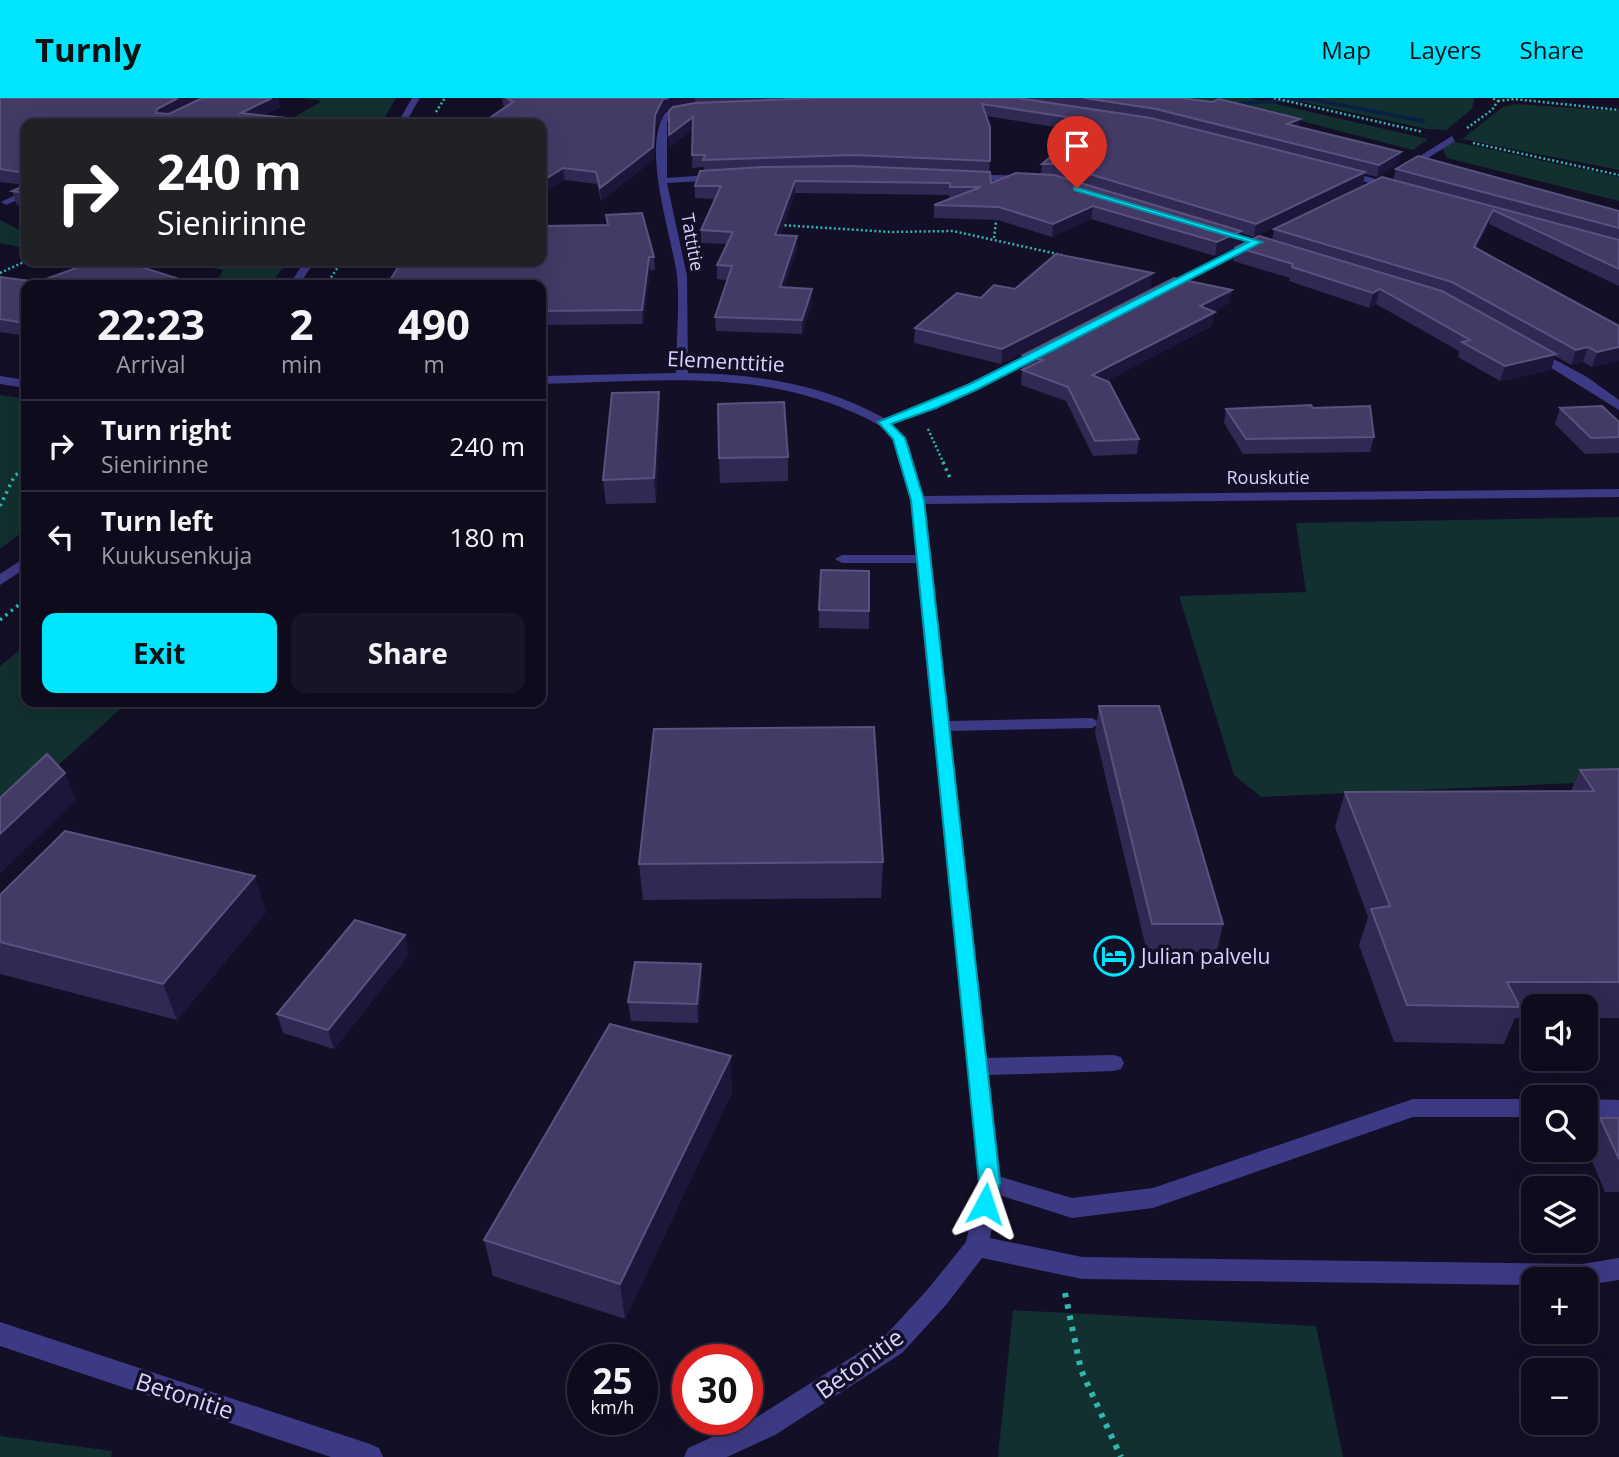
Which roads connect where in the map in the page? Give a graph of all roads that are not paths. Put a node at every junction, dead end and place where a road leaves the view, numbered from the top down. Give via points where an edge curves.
1 (416, 98) edge
2 (709, 108) edge
3 (404, 119) edge
4 (1451, 139) road end
5 (1325, 168) edge
6 (737, 176) edge
7 (957, 177) edge
8 (1041, 180) edge
9 (662, 181) junction
10 (1379, 183) junction
11 (1366, 188) edge
12 (1405, 190) edge
13 (21, 195) edge
14 (5, 202) dead end
15 (1207, 227) edge
16 (1269, 236) edge
17 (1257, 242) junction
18 (1284, 250) edge
19 (1148, 296) edge
20 (1525, 347) edge
21 (1049, 348) edge
22 (682, 378) junction
23 (0, 380) edge
24 (546, 380) edge
25 (21, 383) edge
26 (1619, 406) edge
27 (884, 422) junction
28 (1619, 494) edge
29 (918, 500) junction
30 (842, 559) dead end
31 (924, 559) junction
32 (21, 565) edge
33 (0, 581) edge
34 (1092, 723) dead end
35 (941, 726) junction
36 (1112, 1063) dead end
37 (978, 1067) junction
38 (1521, 1108) edge
39 (1598, 1108) edge
40 (1619, 1108) edge
41 (990, 1183) junction
42 (976, 1246) junction
43 (1619, 1269) edge
44 (0, 1334) edge
45 (370, 1457) edge
46 (696, 1457) edge

1 - 3 street
2 - 9 street, Tattitie via 668,114 663,122
4 - 10 street
5 - 10 street
6 - 9 street
7 - 8 street
9 - 22 street, Tattitie via 682,276
10 - 11 street
10 - 12 street
13 - 14 street
15 - 17 street
16 - 17 street
17 - 18 street
17 - 19 street
20 - 26 street
21 - 27 street via 932,406
22 - 24 street, Elementtitie
22 - 27 street, Elementtitie via 796,386 830,396
23 - 25 street
27 - 29 street via 899,438
28 - 29 street, Rouskutie
29 - 31 street
30 - 31 street
31 - 35 street
32 - 33 street
34 - 35 street
35 - 37 street
36 - 37 street
37 - 41 street
38 - 41 street via 1413,1108 1153,1198 1072,1208
39 - 40 street
41 - 42 street, Betonitie
42 - 43 street via 1095,1269 1581,1275
42 - 46 street, Betonitie via 893,1345 766,1426
44 - 45 street, Betonitie

